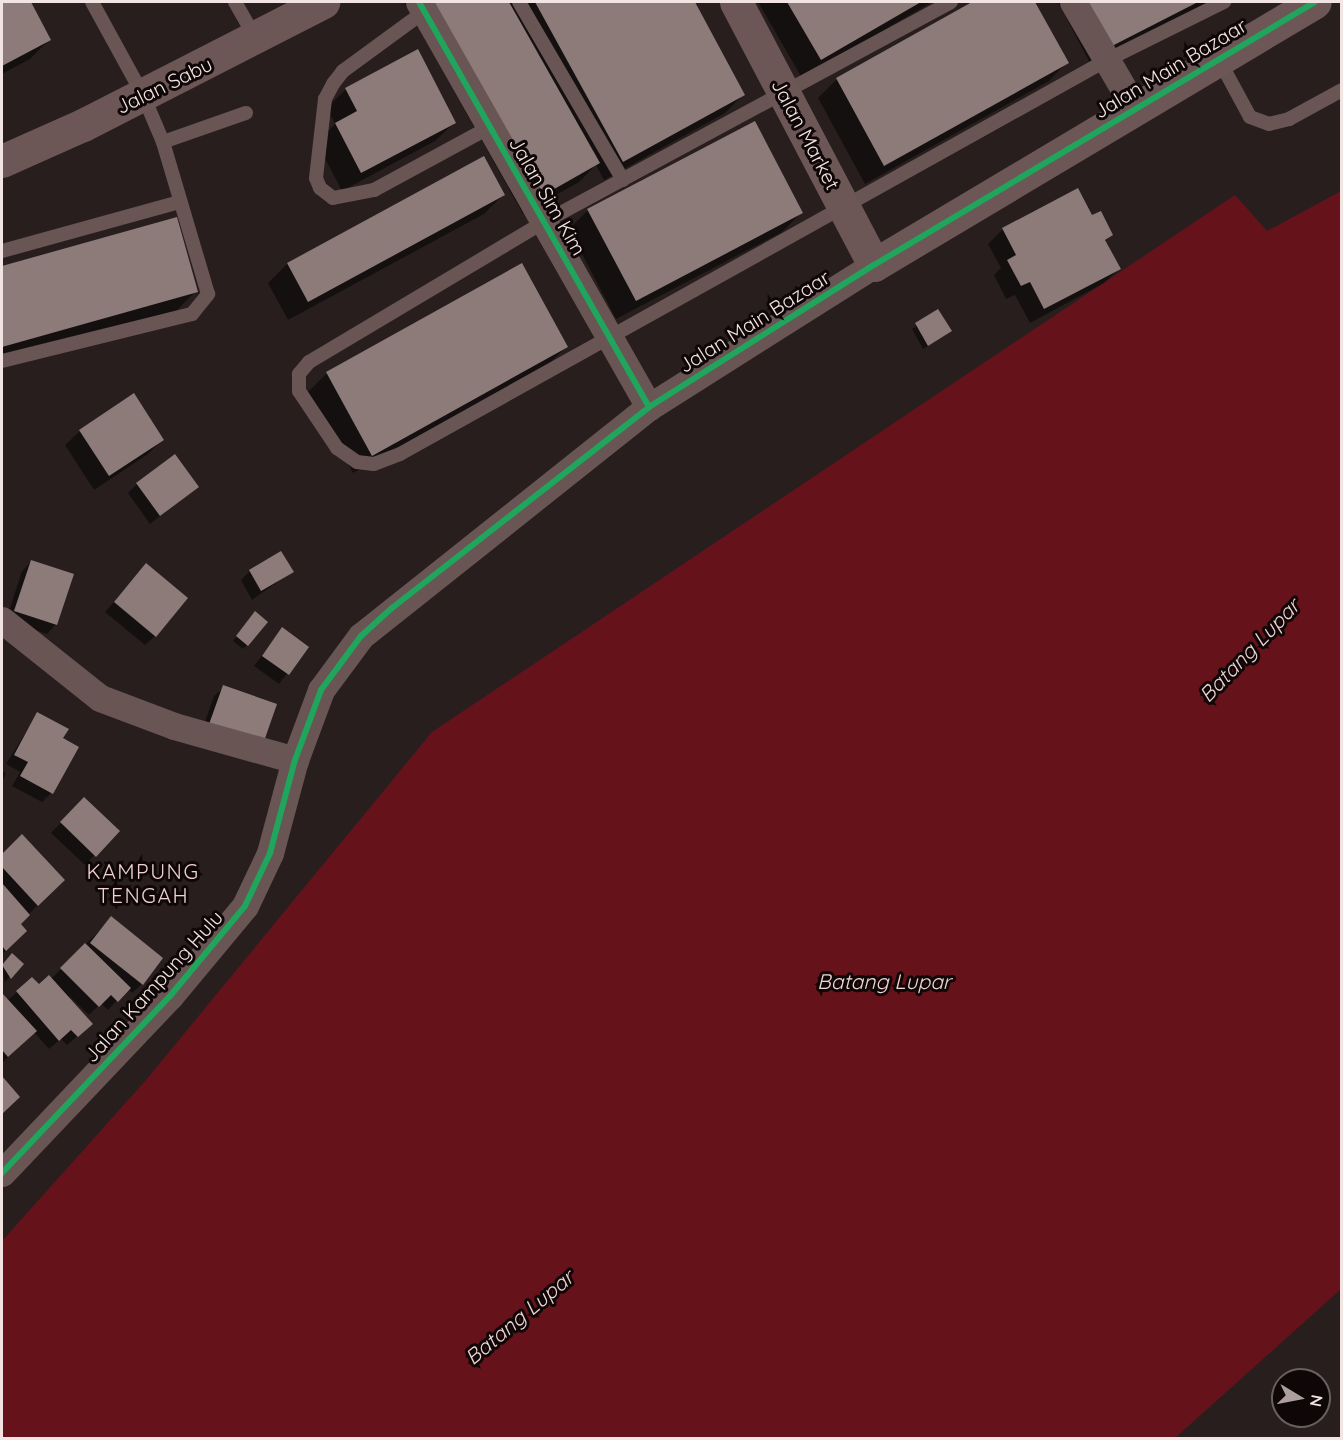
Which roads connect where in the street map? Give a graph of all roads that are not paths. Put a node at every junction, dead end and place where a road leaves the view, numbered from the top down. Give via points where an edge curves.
1 (235, 2) edge
2 (323, 2) edge
3 (519, 2) edge
4 (736, 2) edge
5 (951, 2) edge
6 (1073, 2) edge
7 (1224, 2) edge
8 (1315, 2) edge
9 (97, 3) edge
10 (422, 6) edge
11 (256, 39) junction
12 (1218, 58) junction
13 (1107, 60) junction
14 (1341, 90) edge
15 (143, 95) junction
16 (785, 95) junction
17 (1134, 107) junction
18 (246, 113) dead end
19 (490, 127) junction
20 (163, 142) junction
21 (3, 157) edge
22 (623, 180) junction
23 (180, 202) junction
24 (843, 205) junction
25 (544, 222) junction
26 (2, 251) edge
27 (874, 265) junction
28 (610, 338) junction
29 (2, 361) edge
30 (649, 407) junction
31 (2, 620) edge
32 (294, 760) junction
33 (2, 1171) edge

1 - 11 lane
2 - 11 street, Jalan Sabu
3 - 22 lane
4 - 16 street, Jalan Market
5 - 16 lane
6 - 13 street
7 - 13 lane
8 - 12 street, Jalan Main Bazaar
9 - 15 lane
10 - 19 street, Jalan Sim Kim
10 - 19 lane via 343,71 333,84 325,99 316,178 320,188 333,198 374,190
11 - 15 street, Jalan Sabu
12 - 14 lane via 1250,117 1269,124 1289,119
12 - 17 street, Jalan Main Bazaar
13 - 17 street
13 - 24 lane
15 - 20 lane
15 - 21 street, Jalan Sabu
16 - 22 lane
16 - 24 street, Jalan Market
17 - 27 street, Jalan Main Bazaar
18 - 20 lane
19 - 25 street, Jalan Sim Kim
20 - 23 lane
22 - 25 lane
23 - 26 lane
23 - 29 lane via 208,294 202,306 192,314
24 - 27 street, Jalan Market
24 - 28 lane
25 - 28 street, Jalan Sim Kim
25 - 28 lane via 309,362 299,375 299,391 337,448 357,462 374,464 400,454
27 - 30 street, Jalan Main Bazaar
28 - 30 street, Jalan Sim Kim
30 - 32 street, Jalan Main Bazaar via 362,636 321,690
31 - 32 street via 100,698 174,726
32 - 33 street, Jalan Kampung Hulu via 270,853 245,906 170,996

